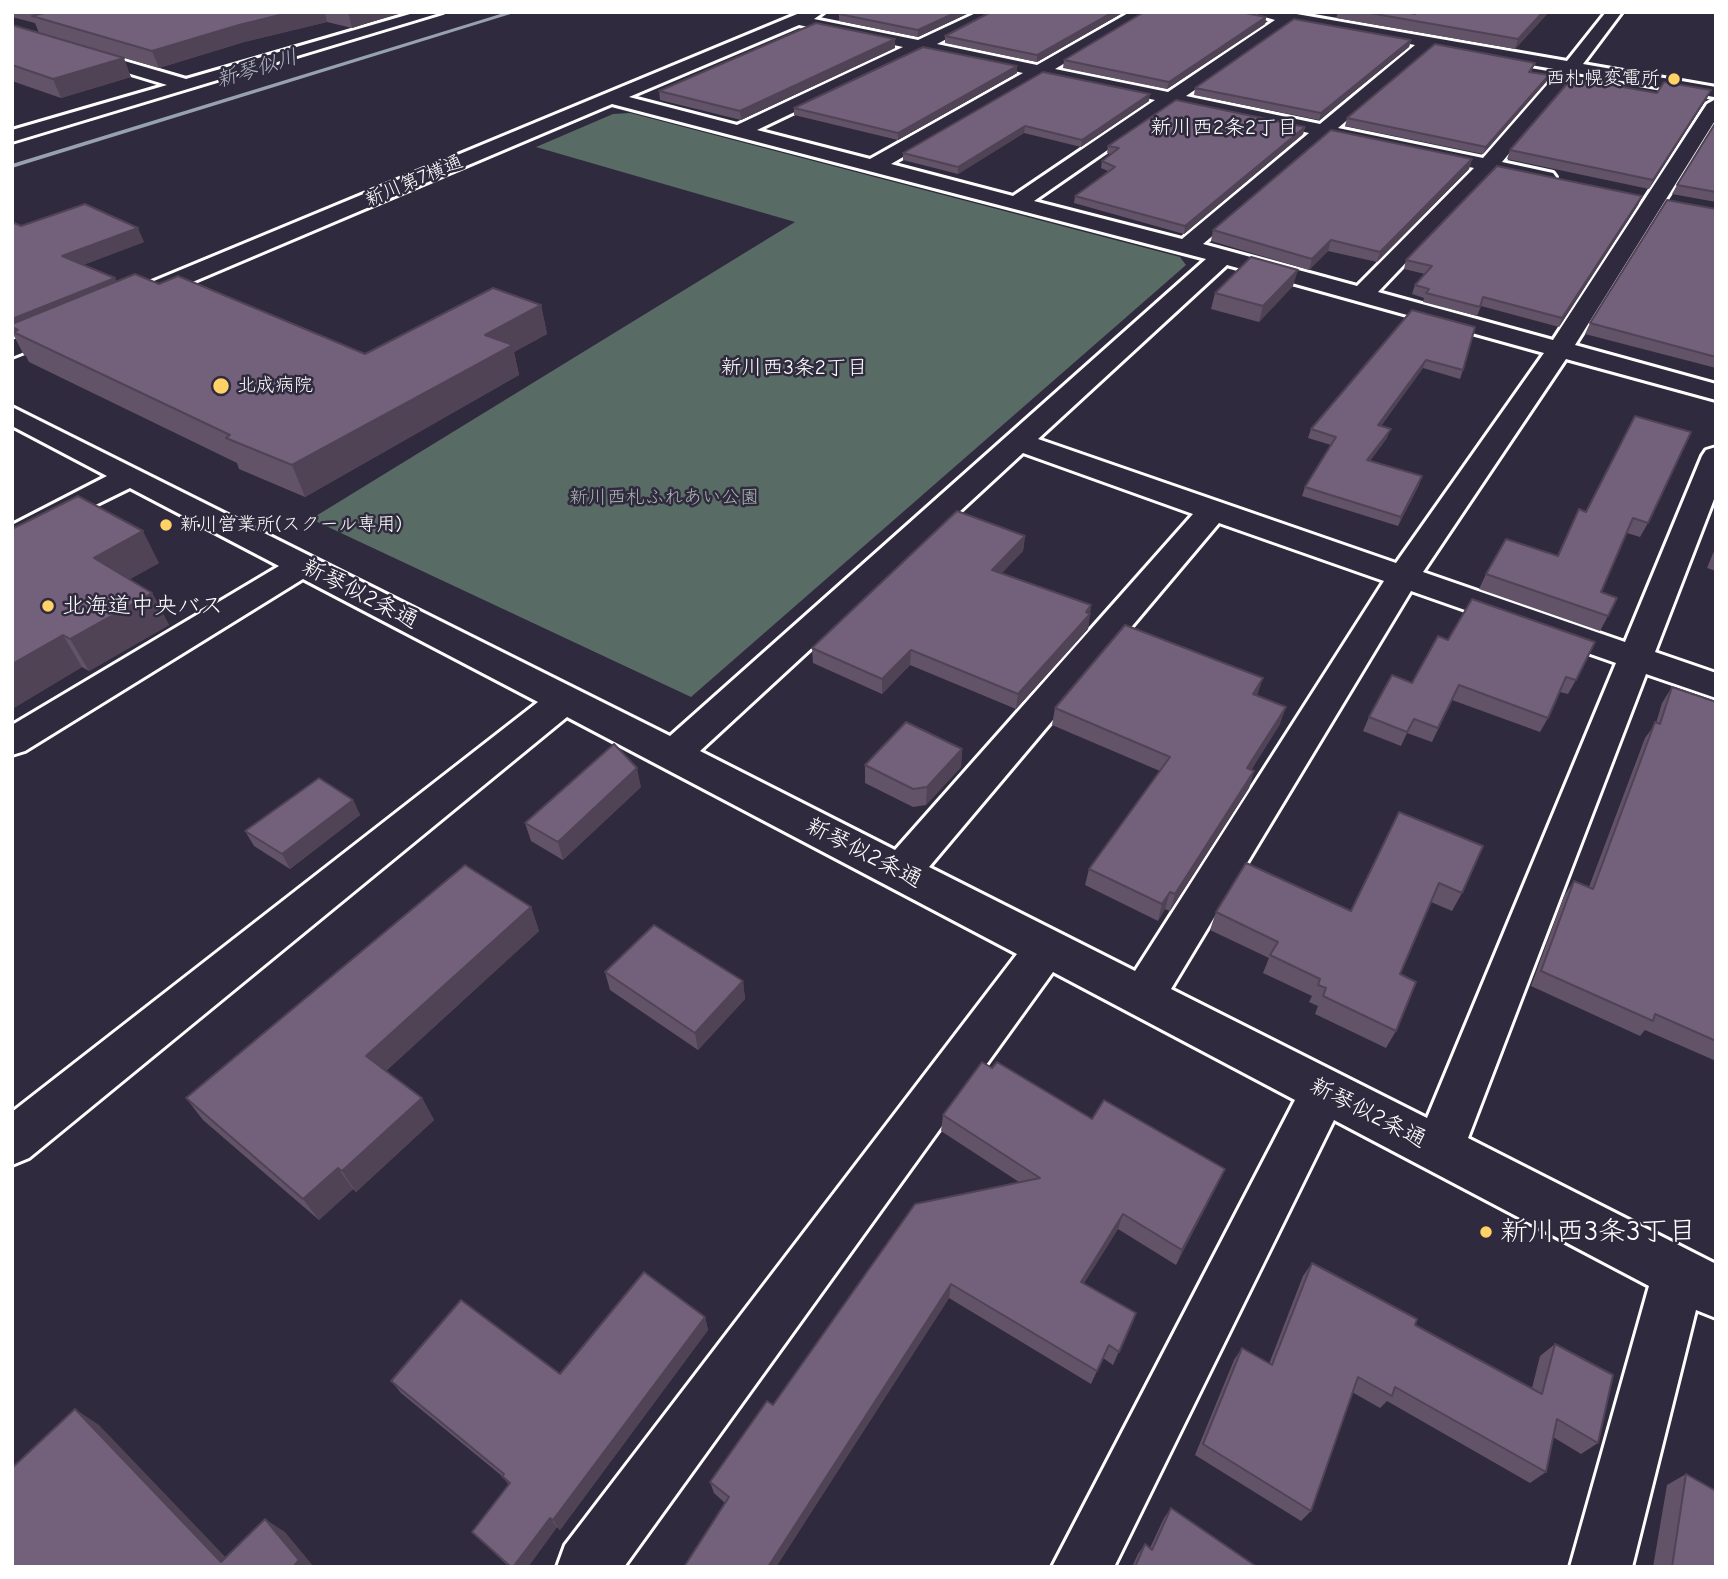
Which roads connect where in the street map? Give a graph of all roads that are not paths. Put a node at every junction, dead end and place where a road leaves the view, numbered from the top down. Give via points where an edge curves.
1 (435, 12) edge
2 (991, 12) edge
3 (1142, 12) edge
4 (1256, 12) edge
5 (1614, 12) edge
6 (807, 16) edge
7 (1289, 18) junction
8 (12, 33) edge
9 (1428, 42) junction
10 (923, 46) junction
11 (1574, 68) junction
12 (1043, 71) junction
13 (186, 85) junction
14 (1716, 92) edge
15 (611, 98) junction
16 (1170, 98) junction
17 (1716, 104) edge
18 (1323, 130) junction
19 (740, 131) junction
20 (12, 136) edge
21 (1491, 165) junction
22 (873, 166) junction
23 (1567, 181) edge
24 (1018, 202) junction
25 (1186, 247) junction
26 (1222, 257) junction
27 (1362, 295) junction
28 (114, 306) edge
29 (89, 317) edge
30 (12, 349) edge
31 (1560, 349) junction
32 (1716, 392) edge
33 (12, 415) edge
34 (1018, 442) junction
35 (1716, 456) edge
36 (130, 476) junction
37 (1213, 510) junction
38 (12, 537) edge
39 (303, 565) junction
40 (1403, 577) junction
41 (1634, 658) junction
42 (1716, 686) edge
43 (565, 700) junction
44 (12, 742) edge
45 (672, 755) junction
46 (900, 872) junction
47 (1047, 947) junction
48 (1143, 996) junction
49 (1325, 1090) junction
50 (12, 1142) edge
51 (1439, 1149) junction
52 (1698, 1283) edge
53 (587, 1567) edge
54 (1082, 1567) edge
55 (1601, 1567) edge

1 - 13 street
2 - 10 street
3 - 12 street
4 - 7 street
5 - 11 street
6 - 10 street
6 - 15 street, 新川第7横通
7 - 9 street
7 - 16 street
8 - 13 street
9 - 11 street
9 - 18 street
10 - 12 street
10 - 19 street
11 - 14 street
11 - 21 street
12 - 16 street
12 - 22 street
13 - 20 street
15 - 19 street
15 - 28 street, 新川第7横通
16 - 18 street
16 - 24 street
17 - 31 street
18 - 21 street
18 - 25 street
19 - 22 street
21 - 23 street
21 - 27 street
22 - 24 street
24 - 25 street
25 - 26 street
26 - 27 street
26 - 34 street
27 - 31 street
29 - 30 street
31 - 32 street
31 - 40 street
33 - 36 street, 新琴似2条通
34 - 37 street
34 - 45 street
35 - 41 street
36 - 38 street
36 - 39 street, 新琴似2条通
37 - 40 street
37 - 46 street
39 - 43 street, 新琴似2条通
39 - 44 street
40 - 41 street
40 - 48 street
41 - 42 street
41 - 51 street
43 - 45 street, 新琴似2条通
43 - 50 street
45 - 46 street, 新琴似2条通
46 - 47 street, 新琴似2条通
47 - 48 street, 新琴似2条通
47 - 53 street
48 - 49 street, 新琴似2条通
49 - 51 street, 新琴似2条通
49 - 54 street
51 - 52 street, 新琴似2条通
52 - 55 street

